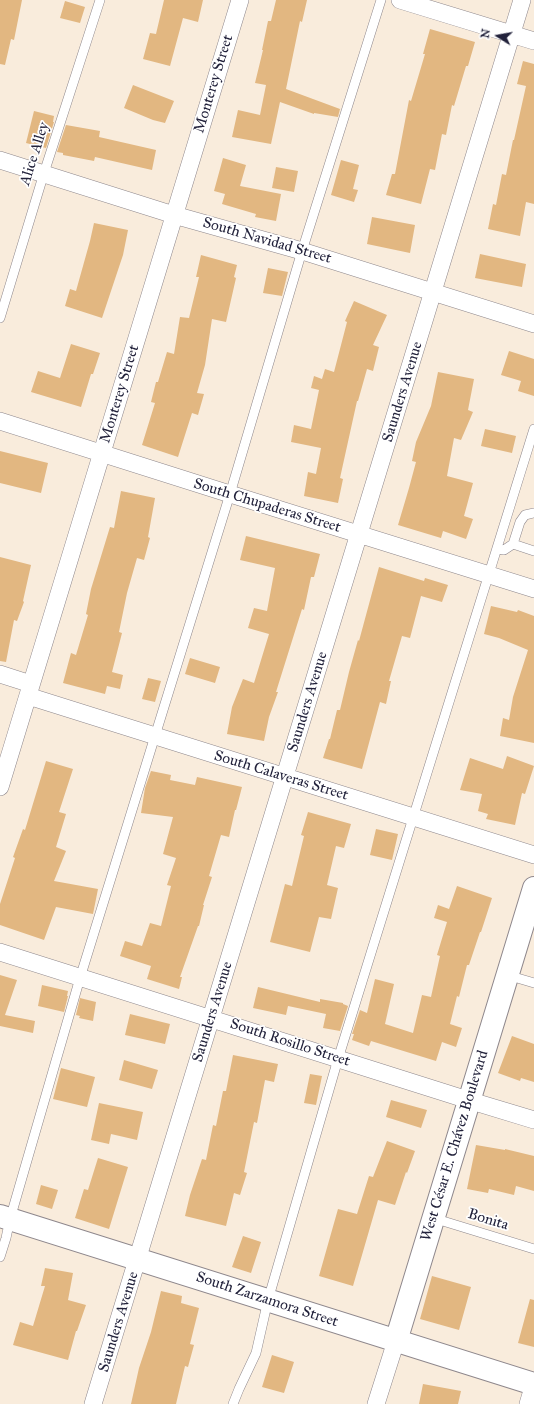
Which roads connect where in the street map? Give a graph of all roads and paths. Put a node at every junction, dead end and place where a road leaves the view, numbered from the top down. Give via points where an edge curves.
1 (100, 0) edge
2 (240, 0) edge
3 (381, 0) edge
4 (400, 0) edge
5 (522, 0) edge
6 (511, 34) junction
7 (534, 41) edge
8 (0, 160) edge
9 (44, 174) junction
10 (174, 215) junction
11 (302, 251) junction
12 (434, 292) junction
13 (0, 318) edge
14 (534, 324) edge
15 (0, 421) edge
16 (534, 429) edge
17 (102, 454) junction
18 (230, 494) junction
19 (534, 513) edge
20 (359, 534) junction
21 (513, 544) junction
22 (500, 549) junction
23 (534, 551) edge
24 (489, 575) junction
25 (534, 589) edge
26 (0, 674) edge
27 (30, 690) junction
28 (155, 736) junction
29 (285, 777) junction
30 (0, 788) edge
31 (413, 818) junction
32 (534, 855) edge
33 (534, 888) edge
34 (0, 952) edge
35 (507, 974) junction
36 (80, 978) junction
37 (534, 983) edge
38 (211, 1018) junction
39 (338, 1059) junction
40 (468, 1100) junction
41 (534, 1120) edge
42 (5, 1217) edge
43 (434, 1218) junction
44 (534, 1249) edge
45 (0, 1257) edge
46 (138, 1259) junction
47 (268, 1300) junction
48 (396, 1341) junction
49 (534, 1384) edge
50 (93, 1404) edge
51 (233, 1404) edge
52 (376, 1404) edge
53 (528, 1404) edge

1 - 9 lane, Alice Alley
2 - 10 street, Monterey Street
3 - 11 lane
4 - 6 street
5 - 6 street, Saunders Avenue
6 - 7 street
6 - 12 street, Saunders Avenue
8 - 9 street, South Navidad Street
9 - 10 street, South Navidad Street
9 - 13 lane, Alice Alley
10 - 11 street, South Navidad Street
10 - 17 street, Monterey Street
11 - 12 street, South Navidad Street
11 - 18 lane
12 - 14 street, South Navidad Street
12 - 20 street, Saunders Avenue
15 - 17 street, South Chupaderas Street
16 - 22 lane
17 - 18 street, South Chupaderas Street
17 - 27 street, Monterey Street
18 - 20 street, South Chupaderas Street
18 - 28 lane
19 - 21 lane via 525,515 520,522
20 - 24 street, South Chupaderas Street
20 - 29 street, Saunders Avenue
21 - 22 lane
21 - 23 lane
22 - 24 lane
24 - 25 street, South Chupaderas Street
24 - 31 lane
26 - 27 street, South Calaveras Street
27 - 28 street, South Calaveras Street
27 - 30 street, Monterey Street
28 - 29 street, South Calaveras Street
28 - 36 lane
29 - 31 street, South Calaveras Street
29 - 38 street, Saunders Avenue
31 - 32 street, South Calaveras Street
31 - 39 lane
33 - 35 main road, West César E. Chávez Boulevard
34 - 36 street, South Rosillo Street
35 - 37 lane
35 - 40 main road, West César E. Chávez Boulevard
36 - 38 street, South Rosillo Street
36 - 42 lane
38 - 39 street, South Rosillo Street
38 - 46 street, Saunders Avenue
39 - 40 street, South Rosillo Street
39 - 47 lane
40 - 41 street, South Rosillo Street
40 - 43 main road, West César E. Chávez Boulevard
42 - 45 lane via 6,1238
42 - 46 main road, South Zarzamora Street
43 - 44 lane, Bonita
43 - 48 main road, West César E. Chávez Boulevard
46 - 47 main road, South Zarzamora Street
46 - 50 street, Saunders Avenue
47 - 48 main road, South Zarzamora Street
47 - 51 lane via 256,1353
48 - 49 main road, South Zarzamora Street
48 - 52 street, West César E. Chávez Boulevard
49 - 53 street

